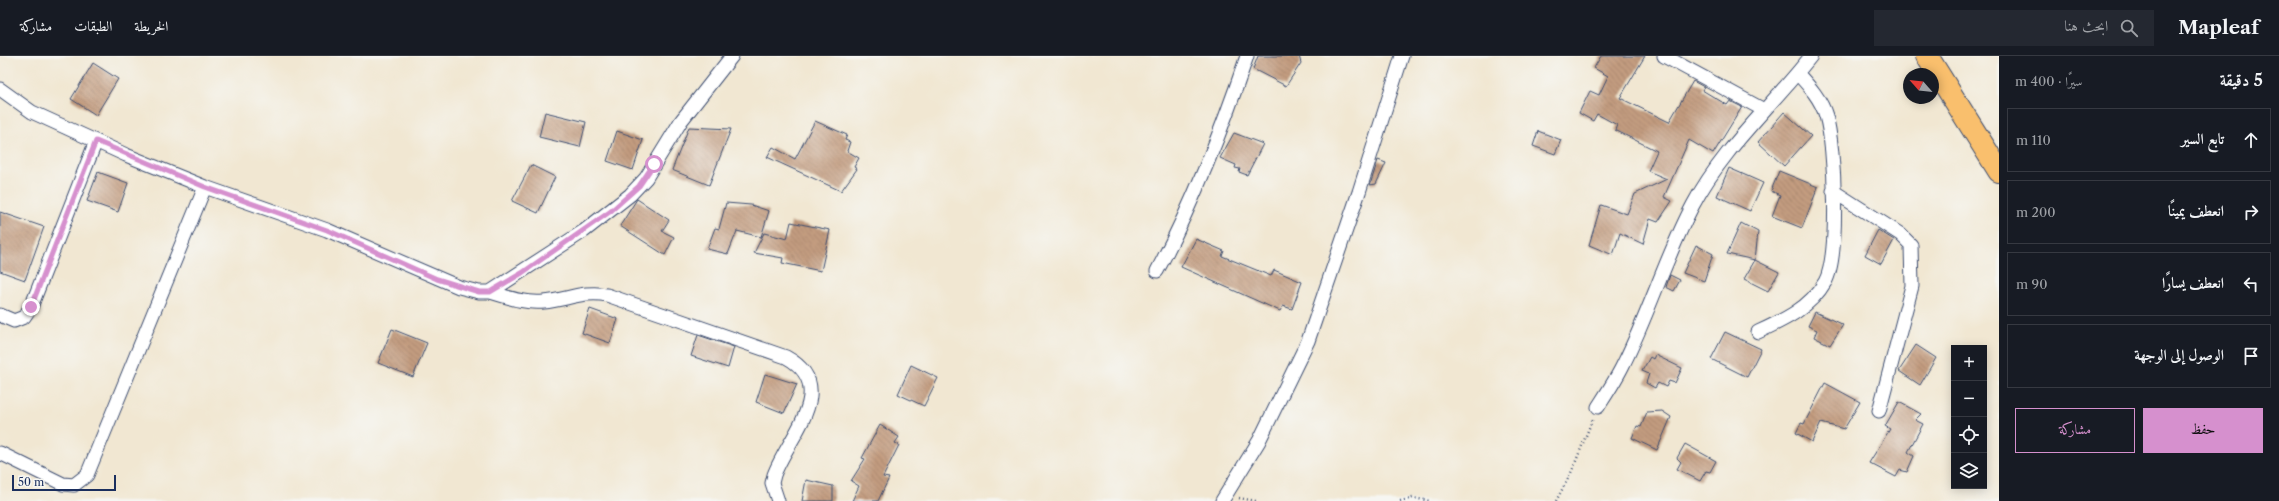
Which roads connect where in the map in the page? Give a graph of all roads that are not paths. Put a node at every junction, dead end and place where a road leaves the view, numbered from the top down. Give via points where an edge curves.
1 (732, 56) edge
2 (1247, 56) edge
3 (1402, 56) edge
4 (1664, 56) edge
5 (1812, 56) edge
6 (1927, 56) edge
7 (1798, 74) junction
8 (0, 89) edge
9 (1764, 110) junction
10 (96, 141) junction
11 (1999, 171) edge
12 (205, 187) junction
13 (1833, 191) junction
14 (1157, 271) dead end
15 (490, 292) junction
16 (0, 315) edge
17 (1758, 332) dead end
18 (1598, 407) road end
19 (1879, 411) dead end
20 (0, 453) edge
21 (778, 501) edge
22 (1222, 501) edge

1 - 15 street via 681,121 646,178 635,191 584,230
2 - 14 street via 1198,187
3 - 22 street via 1308,341 1259,441
4 - 9 street
5 - 7 street
6 - 11 highway
7 - 9 street
7 - 13 street via 1812,90 1826,115 1830,132
8 - 10 street via 32,112
9 - 18 street via 1723,158 1693,204 1624,363
10 - 12 street
10 - 16 street via 31,307 24,318 14,321
12 - 15 street via 327,230 459,287
12 - 20 street via 87,475 74,485 63,484
13 - 17 street via 1835,239 1833,258 1826,280 1816,295 1802,308
13 - 19 street via 1900,234 1911,245 1912,286
15 - 21 street via 519,300 543,302 589,293 607,294 786,357 798,364 806,375 810,398 800,427 774,475 772,483

